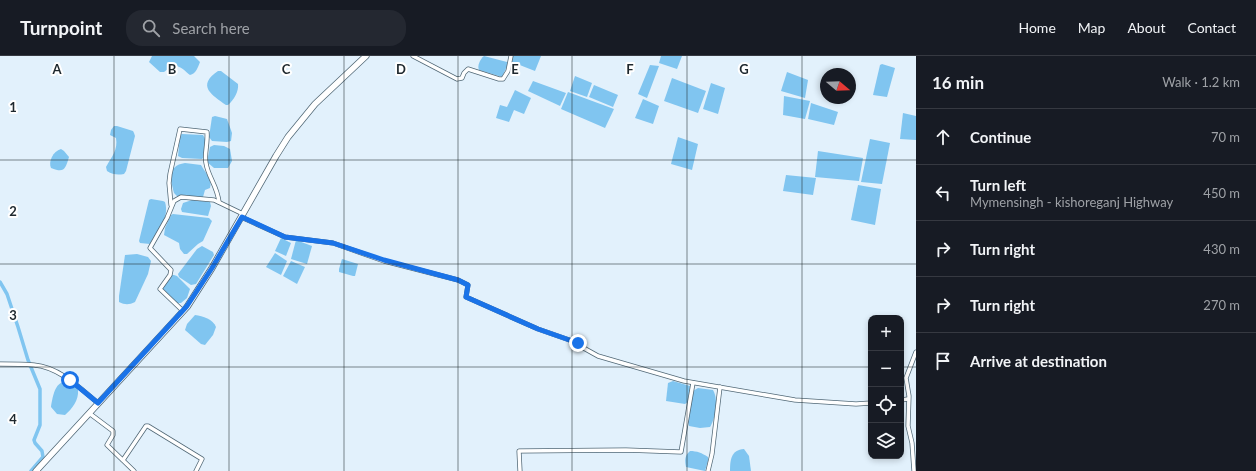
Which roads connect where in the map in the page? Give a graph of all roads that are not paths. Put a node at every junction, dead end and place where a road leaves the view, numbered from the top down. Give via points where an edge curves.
1 (366, 56) edge
2 (413, 56) edge
3 (511, 56) edge
4 (218, 202) junction
5 (171, 207) junction
6 (242, 216) junction
7 (183, 311) junction
8 (916, 352) edge
9 (0, 364) edge
10 (693, 383) junction
11 (720, 388) junction
12 (908, 399) junction
13 (904, 400) edge
14 (98, 403) junction
15 (868, 403) edge
16 (89, 413) junction
17 (123, 460) junction
18 (36, 471) edge
19 (134, 471) edge
20 (196, 471) edge
21 (520, 471) edge
22 (708, 471) edge
23 (914, 471) edge

1 - 6 main road via 315,104 298,124 276,156
2 - 3 street via 457,80 462,78 468,68 503,79 508,71
4 - 5 street via 206,198 181,197 174,201
4 - 5 street via 218,193 206,163 207,132 180,129 170,174
4 - 6 street
5 - 7 street via 150,248 171,270 160,289
6 - 7 main road via 198,292
6 - 10 street via 285,237 333,243 458,280 468,285 466,297 538,329 578,343 598,356
7 - 14 main road
8 - 12 street via 906,378
9 - 14 street via 35,365 53,370
10 - 11 street
10 - 21 street via 681,452 519,451
11 - 15 street via 795,400
11 - 22 street
12 - 13 street
12 - 23 street via 908,426
14 - 16 main road
16 - 17 street via 113,432 107,445
16 - 18 main road
17 - 19 street
17 - 20 street via 148,426 202,459

